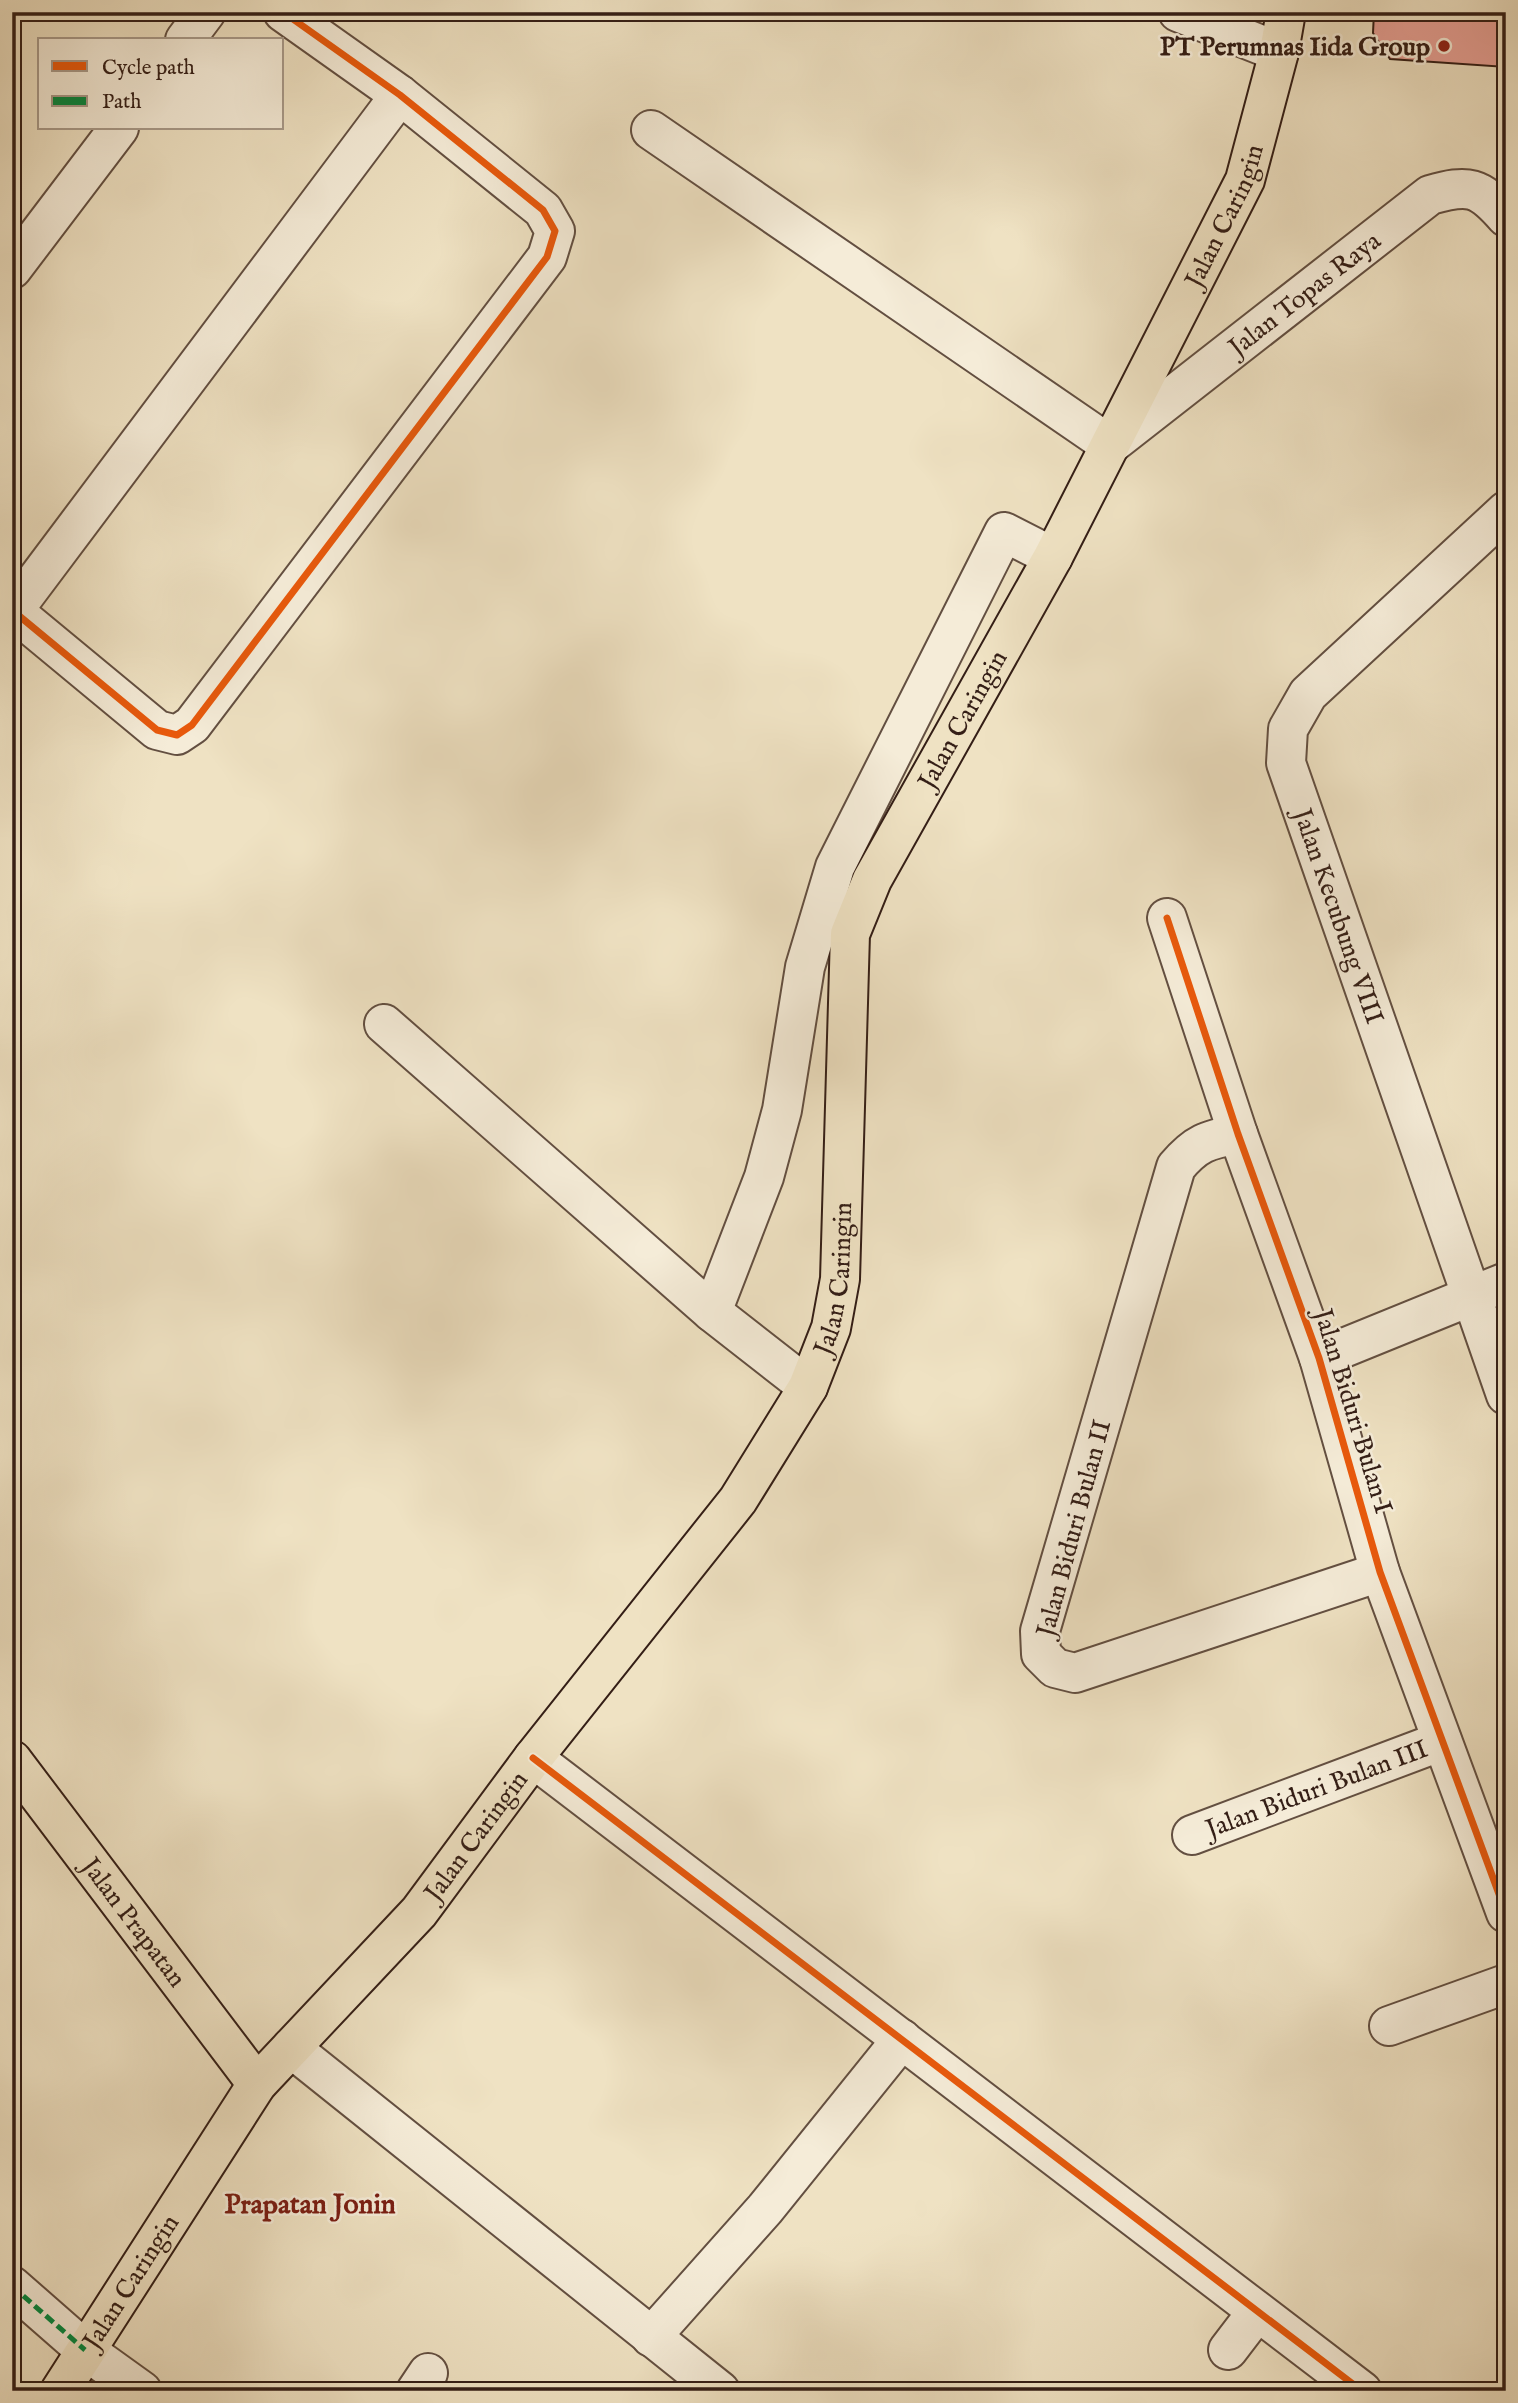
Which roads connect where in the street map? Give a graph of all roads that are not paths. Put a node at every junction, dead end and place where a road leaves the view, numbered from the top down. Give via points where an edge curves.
1 (206, 12) edge
2 (282, 12) edge
3 (1178, 12) edge
4 (1286, 12) edge
5 (186, 38) edge
6 (1279, 52) junction
7 (400, 95) junction
8 (117, 130) edge
9 (651, 130) dead end
10 (1506, 217) edge
11 (12, 269) edge
12 (1110, 445) junction
13 (1506, 510) edge
14 (1054, 556) junction
15 (13, 610) edge
16 (1167, 918) dead end
17 (384, 1024) dead end
18 (1238, 1134) junction
19 (1489, 1288) edge
20 (712, 1311) junction
21 (1319, 1358) junction
22 (808, 1387) junction
23 (1506, 1395) edge
24 (1380, 1572) junction
25 (1442, 1741) junction
26 (533, 1758) junction
27 (12, 1760) edge
28 (1192, 1835) dead end
29 (1506, 1913) edge
30 (1506, 1984) edge
31 (1389, 2026) dead end
32 (902, 2039) junction
33 (291, 2049) junction
34 (257, 2084) junction
35 (12, 2286) edge
36 (1257, 2312) junction
37 (651, 2337) junction
38 (85, 2350) junction
39 (1228, 2350) dead end
40 (60, 2391) edge
41 (142, 2391) edge
42 (720, 2391) edge
43 (1362, 2391) edge

1 - 5 street
2 - 7 street
3 - 6 street
4 - 6 main road, Jalan Caringin
6 - 12 main road, Jalan Caringin via 1244,180
7 - 15 street
7 - 15 street via 543,210 555,231 547,257 192,726 177,735 157,730
8 - 11 street
9 - 12 street
10 - 12 street, Jalan Topas Raya via 1488,196 1460,186 1430,195
12 - 14 main road, Jalan Caringin
13 - 19 street, Jalan Kecubung VIII via 1308,694 1288,729 1286,763
14 - 20 street via 1004,531 835,867 806,967 782,1110 764,1177
14 - 22 main road, Jalan Caringin via 872,880 850,934 840,1279 831,1328
16 - 18 street, Jalan Biduri Bulan I
17 - 20 street
18 - 21 street, Jalan Biduri Bulan I
18 - 24 street, Jalan Biduri Bulan II via 1192,1147 1176,1167 1040,1631 1041,1654 1055,1668 1075,1673
19 - 21 street
19 - 23 street, Jalan Kecubung VIII
20 - 22 street
21 - 24 street, Jalan Biduri Bulan I
22 - 26 main road, Jalan Caringin via 738,1500
24 - 25 street, Jalan Biduri Bulan I
25 - 28 street, Jalan Biduri Bulan III
25 - 29 street, Jalan Biduri Bulan I
26 - 32 street
26 - 33 main road, Jalan Caringin via 419,1912
27 - 34 main road, Jalan Prapatan
30 - 31 street
32 - 36 street
32 - 37 street via 765,2209
33 - 34 main road, Jalan Caringin
33 - 37 street
34 - 38 main road, Jalan Caringin
35 - 38 street
36 - 39 street
36 - 43 street
37 - 42 street
38 - 40 main road, Jalan Caringin
38 - 41 street

